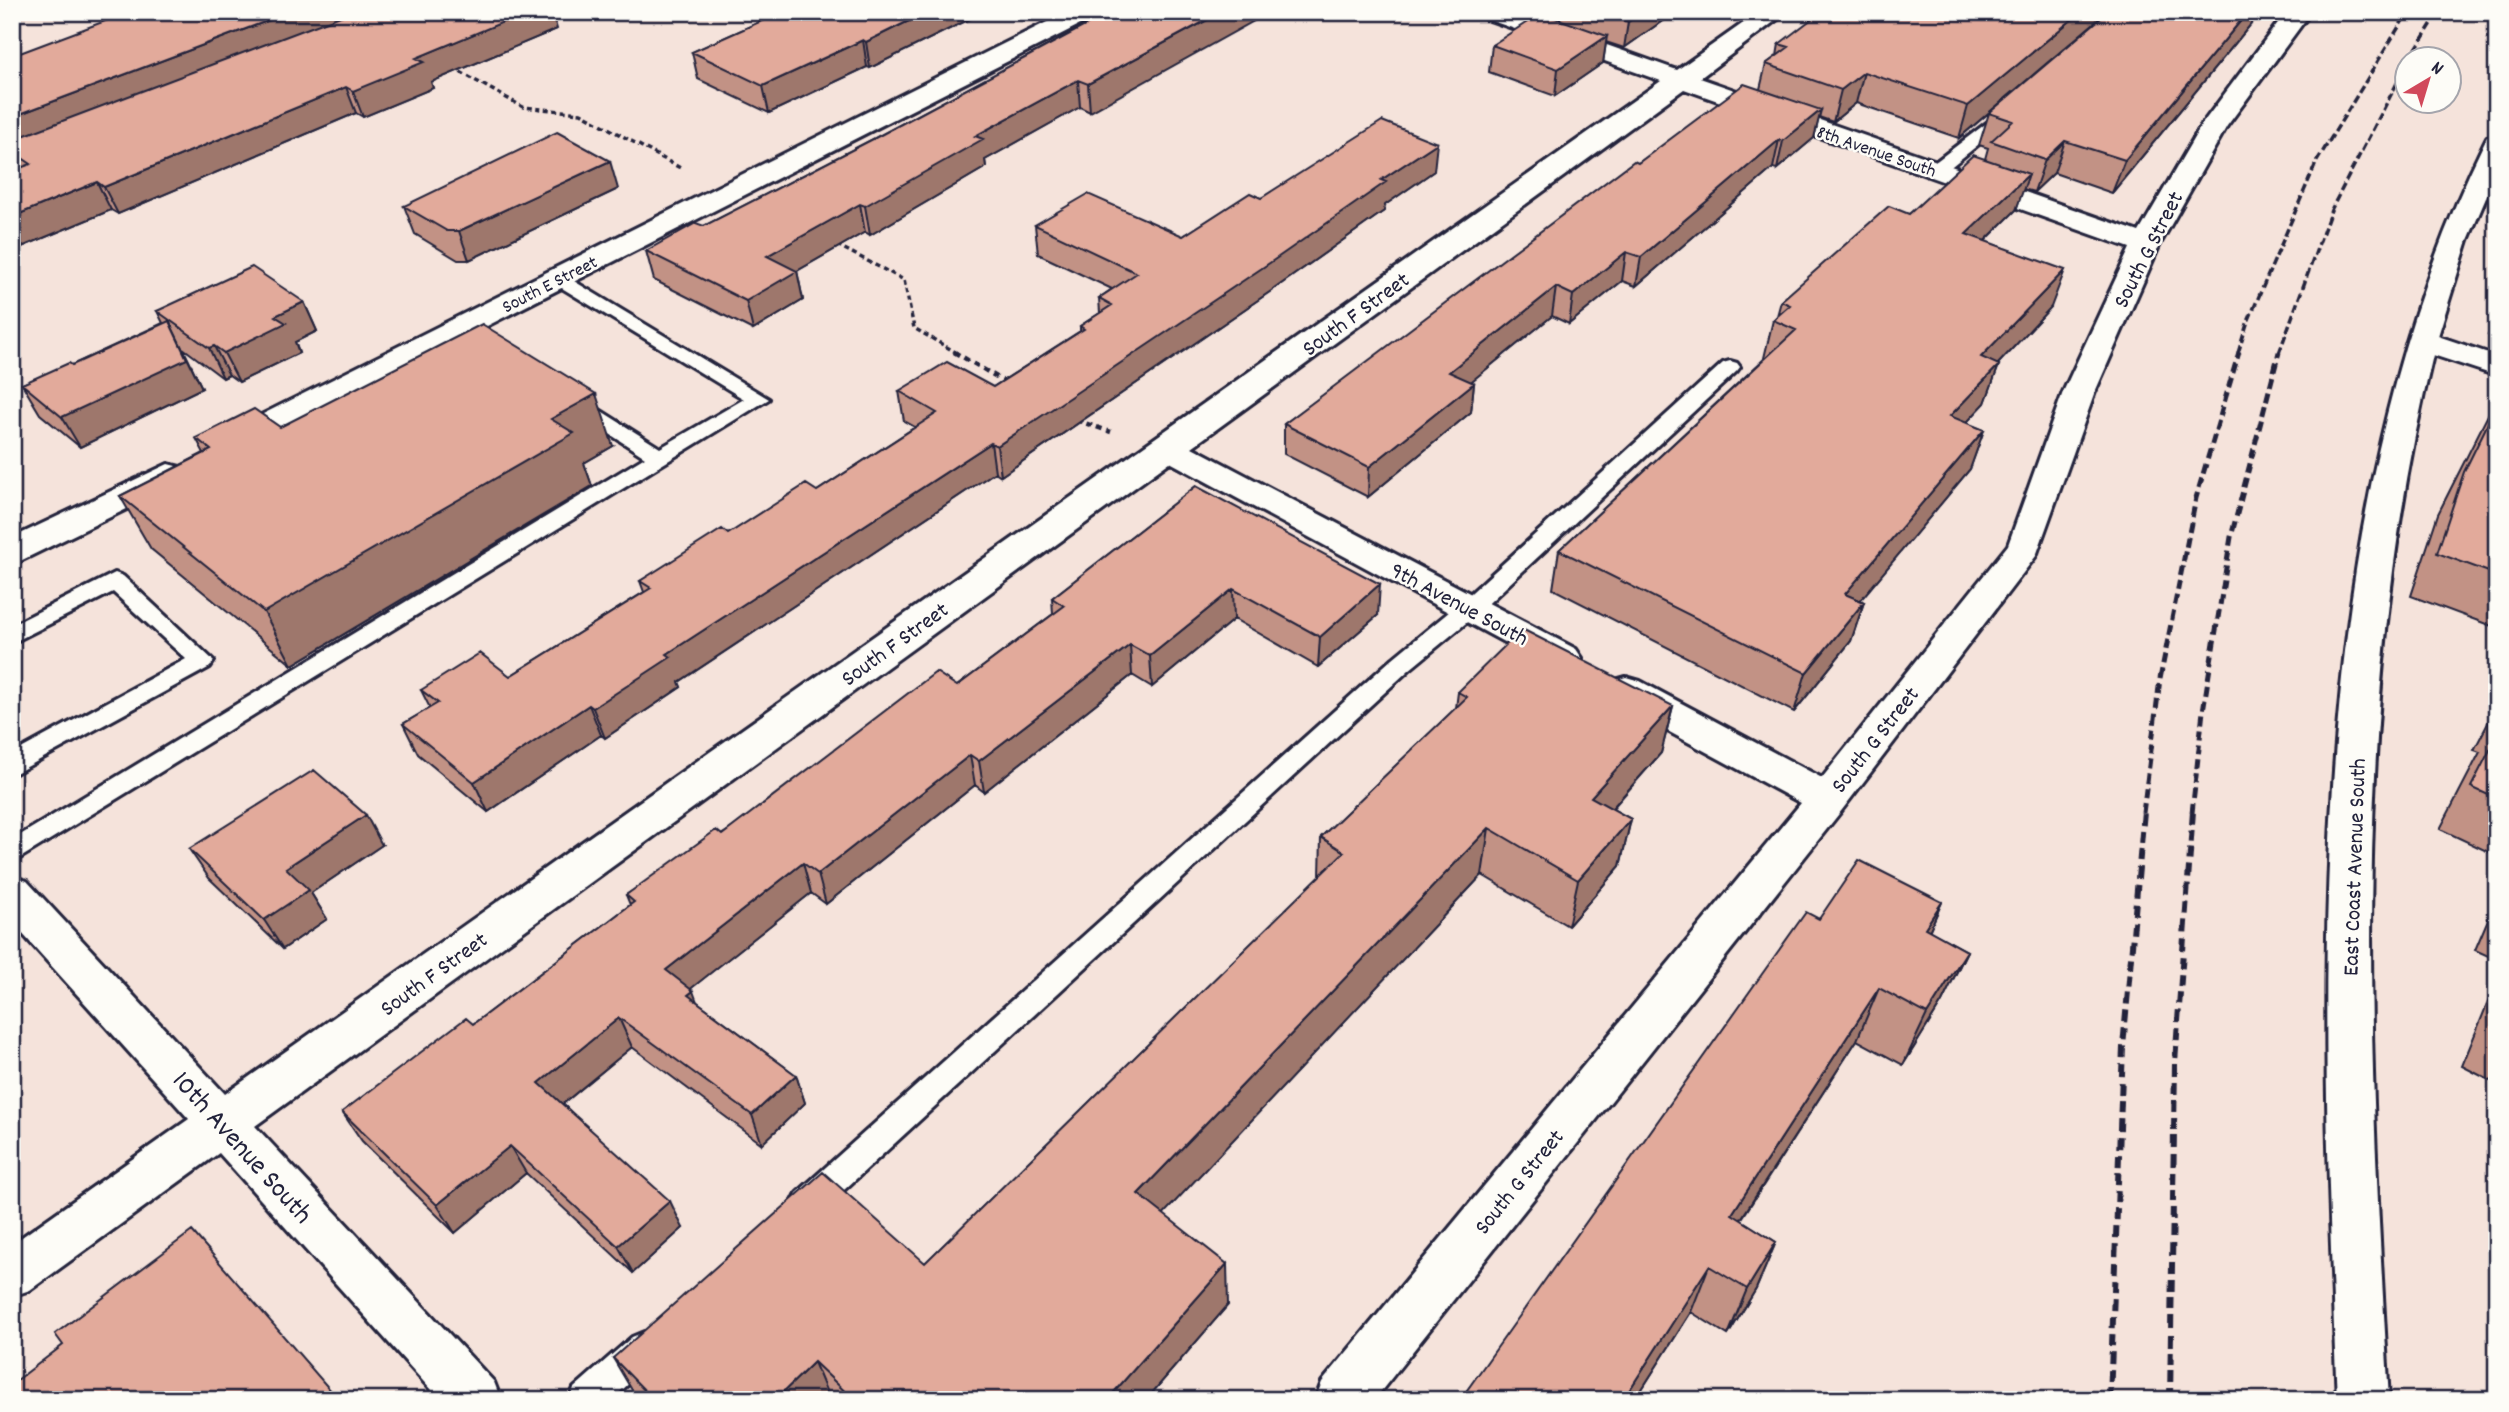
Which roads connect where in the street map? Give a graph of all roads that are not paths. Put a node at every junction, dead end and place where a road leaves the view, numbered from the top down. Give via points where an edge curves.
1 (1086, 12) edge
2 (1490, 12) edge
3 (1775, 12) edge
4 (2299, 12) edge
5 (1680, 80) junction
6 (2025, 97) edge
7 (2497, 143) edge
8 (1936, 170) junction
9 (2146, 244) junction
10 (559, 278) junction
11 (2421, 340) junction
12 (1730, 367) dead end
13 (2497, 367) edge
14 (559, 393) edge
15 (1167, 447) junction
16 (660, 457) junction
17 (12, 553) edge
18 (1469, 608) junction
19 (12, 635) edge
20 (12, 766) edge
21 (1828, 799) junction
22 (12, 853) edge
23 (12, 893) edge
24 (223, 1123) junction
25 (790, 1219) edge
26 (12, 1273) edge
27 (668, 1327) edge
28 (475, 1400) edge
29 (586, 1400) edge
30 (1341, 1400) edge
31 (2363, 1400) edge

1 - 10 street, South E Street
2 - 5 street, 8th Avenue South
3 - 5 street, South F Street
4 - 9 street, South G Street via 2215,124
5 - 8 street, 8th Avenue South
5 - 15 street, South F Street
6 - 8 lane
7 - 11 street, East Coast Avenue South via 2440,278
8 - 9 street, 8th Avenue South
9 - 21 street, South G Street via 2078,392 2024,548
10 - 16 lane via 759,399
10 - 17 street, South E Street via 469,336
11 - 13 street
11 - 31 street, East Coast Avenue South via 2389,475 2364,645 2351,829 2348,1074
12 - 18 lane
14 - 16 lane
15 - 18 street, 9th Avenue South
15 - 24 street, South F Street
16 - 22 lane
18 - 21 street, 9th Avenue South
18 - 25 lane via 1401,664
19 - 20 lane via 116,581 202,661
21 - 30 street, South G Street
23 - 24 street, 10th Avenue South
24 - 26 street, South F Street
24 - 28 street, 10th Avenue South
27 - 29 lane

